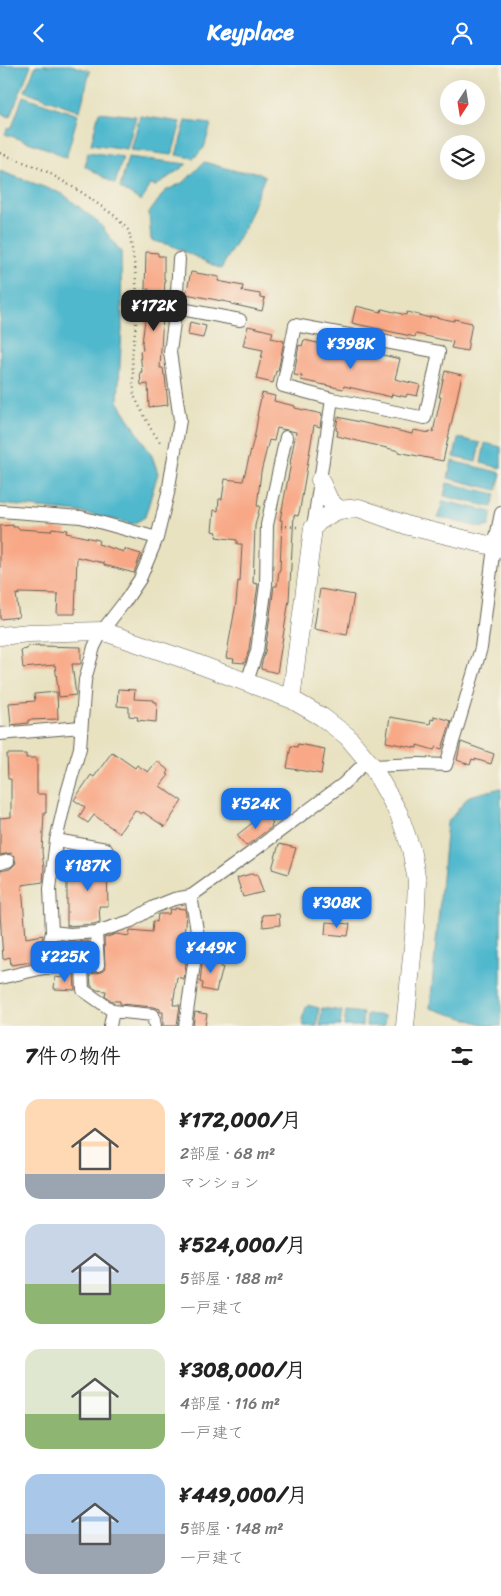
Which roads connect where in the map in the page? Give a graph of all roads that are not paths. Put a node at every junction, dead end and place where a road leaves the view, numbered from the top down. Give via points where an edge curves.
1 (179, 259) dead end
2 (176, 308) junction
3 (240, 320) dead end
4 (332, 399) junction
5 (286, 437) dead end
6 (320, 480) junction
7 (339, 510) junction
8 (0, 511) edge
9 (501, 513) edge
10 (313, 528) junction
11 (157, 537) junction
12 (498, 547) edge
13 (102, 631) junction
14 (0, 636) edge
15 (247, 683) junction
16 (291, 699) junction
17 (81, 727) junction
18 (0, 734) edge
19 (370, 763) junction
20 (56, 840) junction
21 (106, 849) dead end
22 (191, 896) junction
23 (52, 932) junction
24 (96, 932) junction
25 (82, 966) junction
26 (44, 968) junction
27 (0, 978) edge
28 (113, 1011) junction
29 (110, 1026) edge
30 (155, 1026) edge
31 (185, 1026) edge
32 (405, 1026) edge

1 - 2 street
2 - 3 street
2 - 11 street via 170,352 180,420
4 - 4 street via 425,418 439,352 295,325 284,386
4 - 6 street
5 - 15 street via 267,525 266,585 257,651
6 - 7 street via 329,500
6 - 10 street
7 - 10 street via 324,517
7 - 12 street via 359,508 409,526
8 - 11 street via 81,517
9 - 12 street
10 - 16 street
11 - 13 street via 140,579
12 - 19 street via 480,648 446,765
13 - 14 street
13 - 15 street
13 - 17 street via 85,680
15 - 16 street
16 - 19 street via 340,731
17 - 18 street
17 - 20 street via 80,748
19 - 22 street
19 - 32 street via 399,814 411,849 417,881
20 - 21 street
20 - 23 street via 50,889
22 - 24 street via 174,899 131,921
22 - 31 street via 198,936
23 - 24 street
23 - 26 street
24 - 25 street via 98,965
25 - 26 street
25 - 28 street via 83,990
26 - 27 street
28 - 29 street
28 - 30 street via 153,1015

